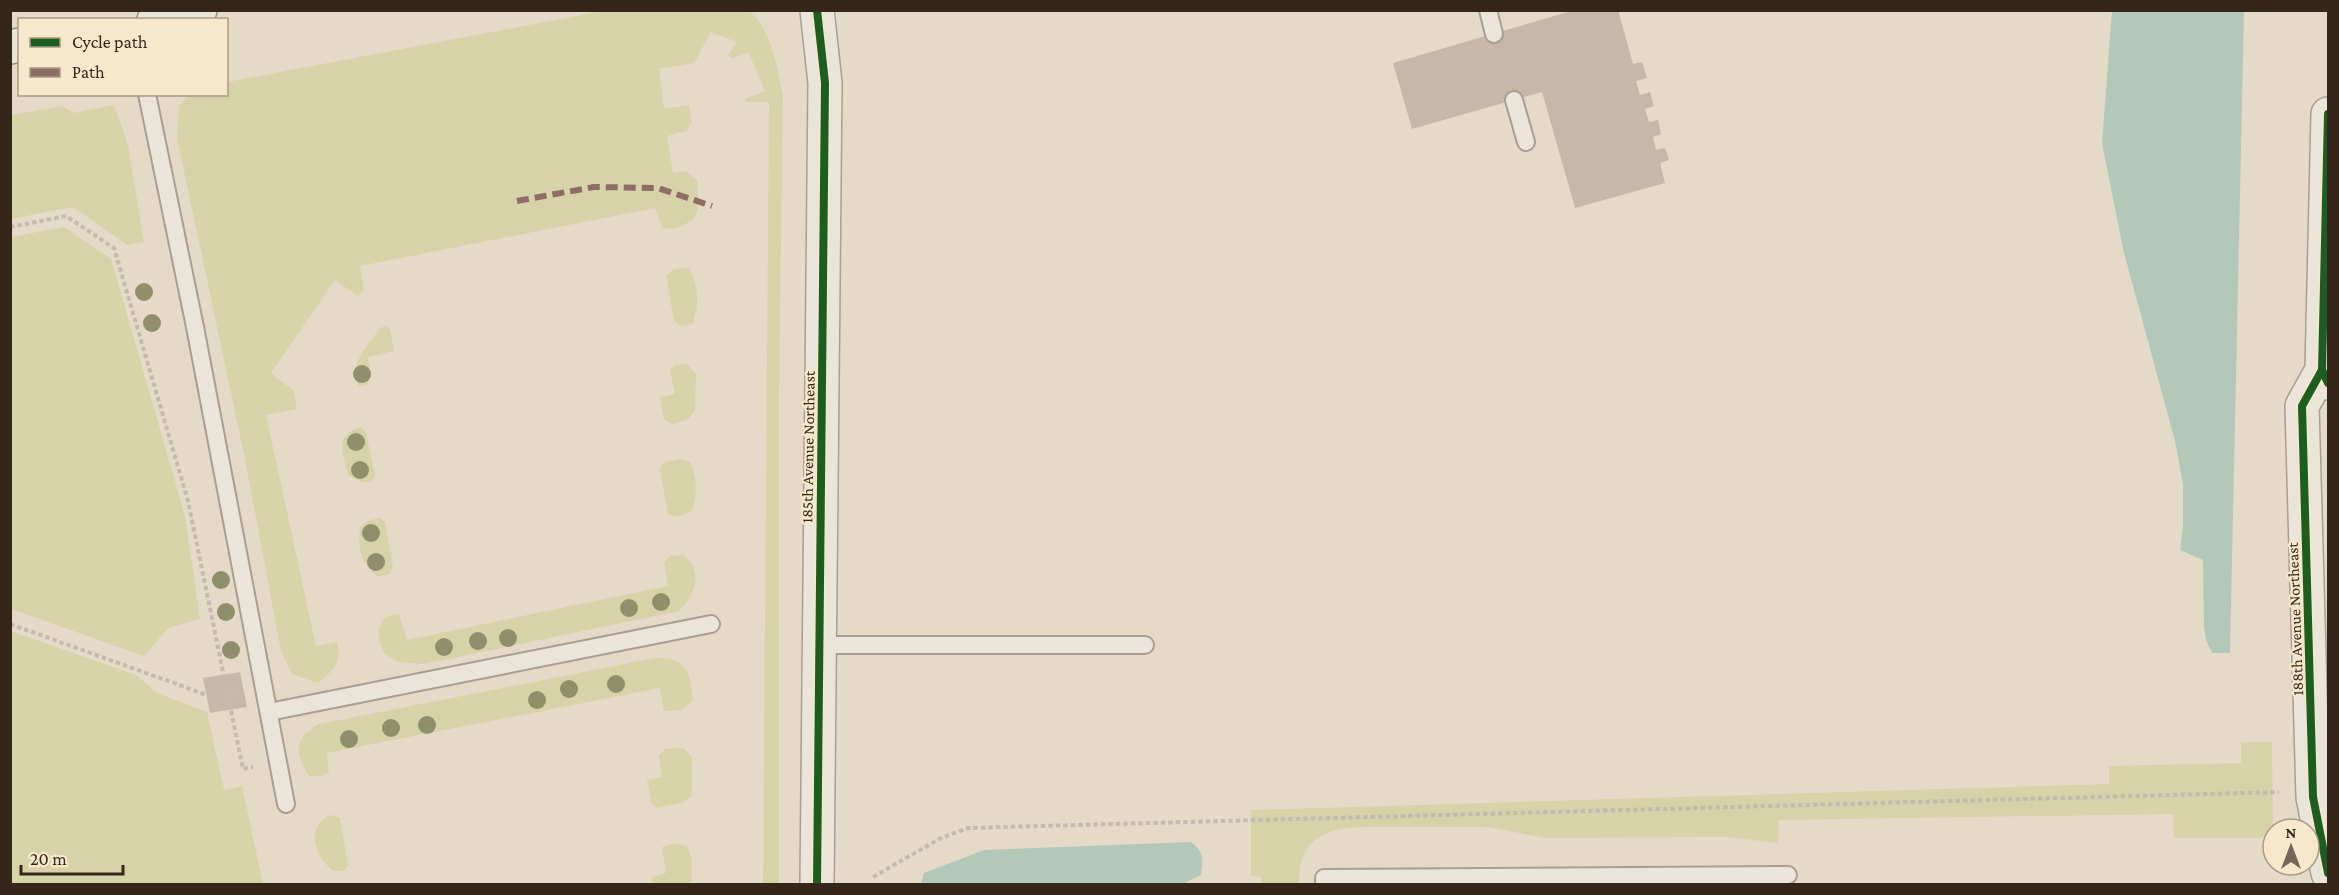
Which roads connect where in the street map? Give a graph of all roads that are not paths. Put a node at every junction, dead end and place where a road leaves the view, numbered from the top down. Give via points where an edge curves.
1 (200, 10) edge
2 (817, 10) edge
3 (1488, 10) edge
4 (163, 18) edge
5 (1494, 34) dead end
6 (147, 96) edge
7 (1514, 100) dead end
8 (2328, 114) edge
9 (1526, 142) dead end
10 (2325, 377) edge
11 (711, 624) dead end
12 (819, 645) junction
13 (1145, 645) dead end
14 (269, 712) junction
15 (286, 804) dead end
16 (2328, 872) edge
17 (1788, 875) dead end
18 (817, 885) edge
19 (1324, 885) edge

1 - 4 street
2 - 12 street, 185th Avenue Northeast via 825,83
3 - 5 lane
6 - 14 lane
7 - 9 lane
8 - 10 street, 188th Avenue Northeast
10 - 16 street, 188th Avenue Northeast via 2302,406 2313,797
11 - 14 lane
12 - 13 lane
12 - 18 street, 185th Avenue Northeast
14 - 15 lane
17 - 19 lane via 1324,878

